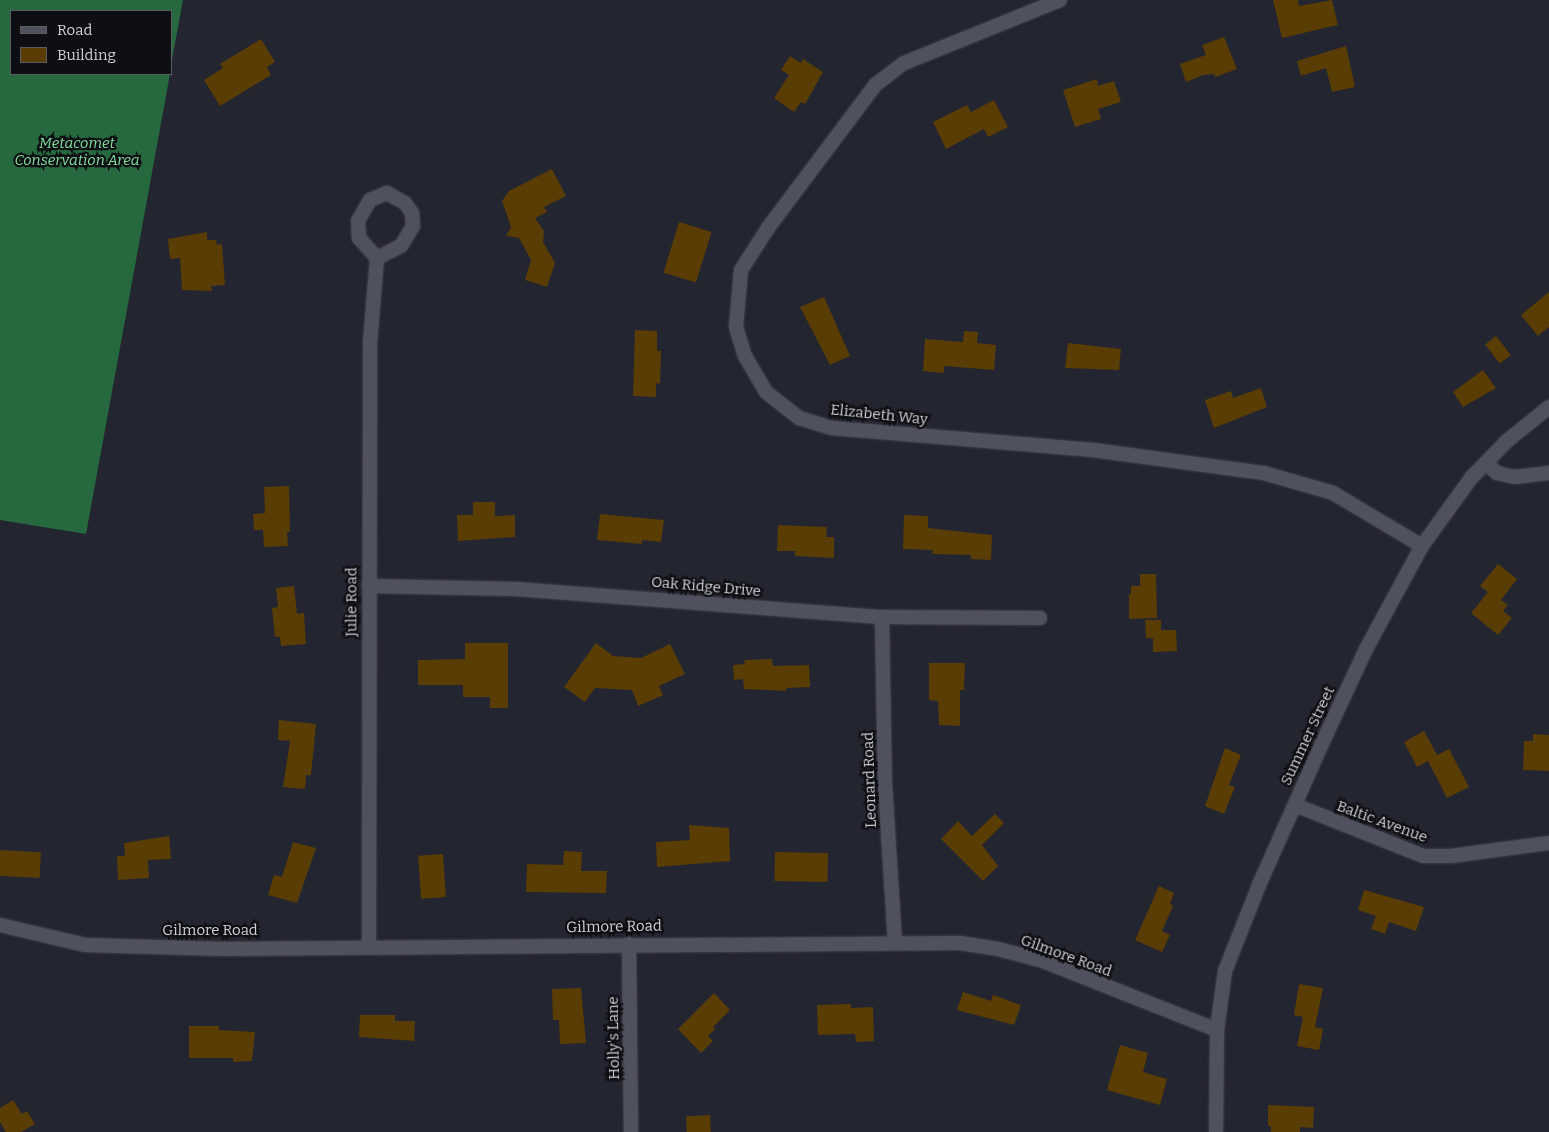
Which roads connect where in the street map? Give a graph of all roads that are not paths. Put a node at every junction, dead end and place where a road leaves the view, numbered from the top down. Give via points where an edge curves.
1 (1060, 0) edge
2 (377, 258) junction
3 (1549, 407) edge
4 (1486, 463) junction
5 (1549, 473) edge
6 (1422, 546) junction
7 (369, 586) junction
8 (882, 617) junction
9 (1040, 618) dead end
10 (1294, 805) junction
11 (1549, 843) edge
12 (0, 924) edge
13 (895, 941) junction
14 (629, 944) junction
15 (369, 946) junction
16 (1217, 1030) junction
17 (631, 1132) edge
18 (1216, 1132) edge

1 - 6 street, Elizabeth Way via 904,63 876,84 768,228 741,270 736,317 744,356 766,392 798,418 832,428 1093,450 1264,473 1333,493
2 - 2 street via 359,238 358,221 370,200 387,193 405,203 412,213 413,226 401,246
2 - 7 street, Julie Road via 370,343
3 - 4 street, Summer Street
4 - 5 street via 1497,473 1515,477
4 - 6 street, Summer Street via 1471,478
6 - 10 street, Summer Street via 1366,649
7 - 8 street, Oak Ridge Drive via 534,590
7 - 15 street, Julie Road
8 - 9 street, Oak Ridge Drive
8 - 13 street, Leonard Road via 885,784
10 - 11 street, Baltic Avenue via 1423,856 1451,856
10 - 16 street, Summer Street via 1226,971
12 - 15 street, Gilmore Road via 85,945 223,949
13 - 14 street, Gilmore Road
13 - 16 street, Gilmore Road via 960,943 1042,961
14 - 15 street, Gilmore Road
14 - 17 street, Holly's Lane
16 - 18 street, Summer Street

